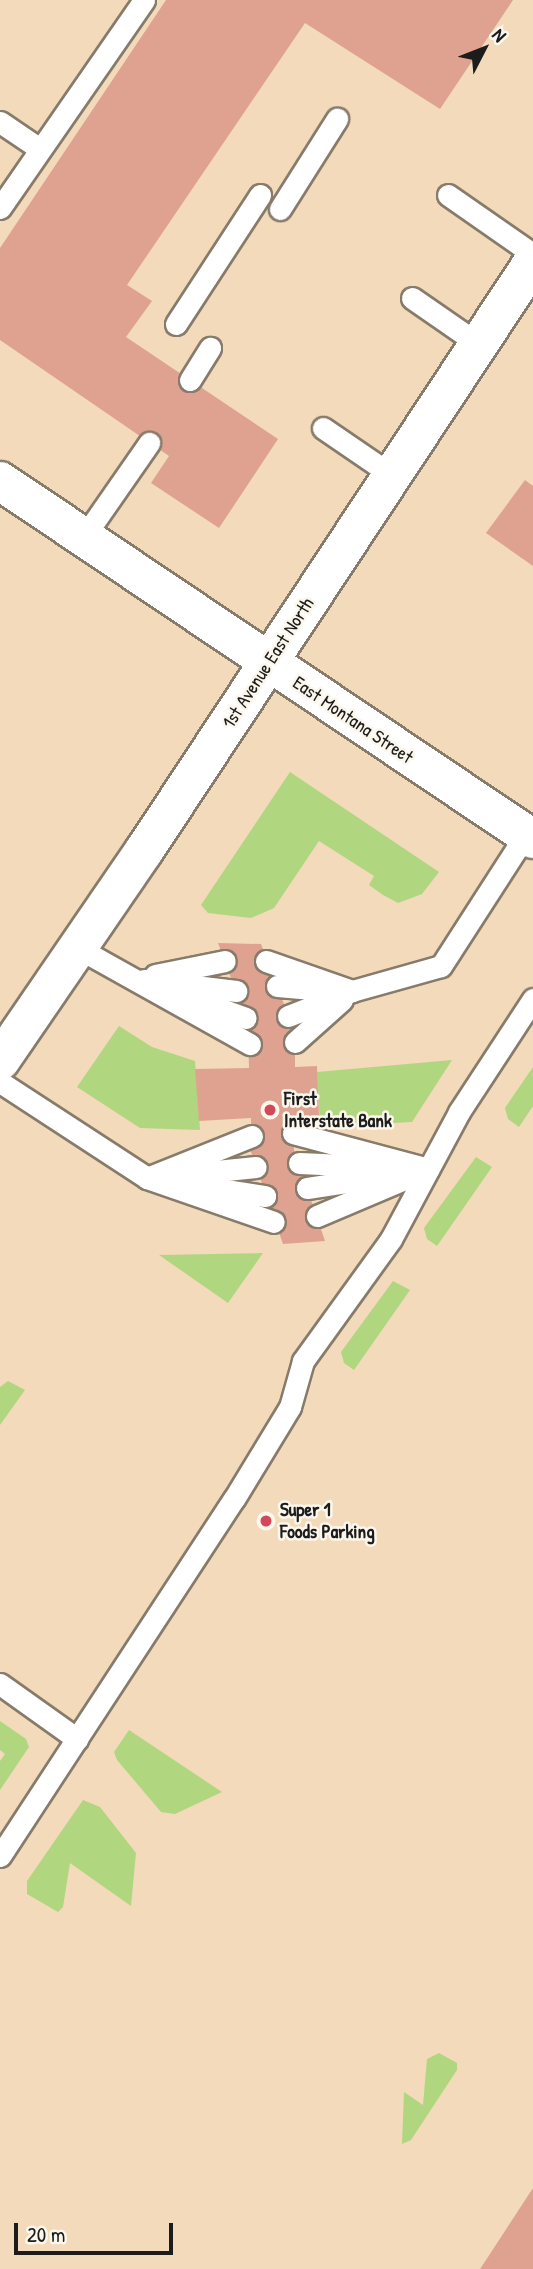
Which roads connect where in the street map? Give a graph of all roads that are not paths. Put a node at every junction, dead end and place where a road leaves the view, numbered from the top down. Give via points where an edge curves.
1 (144, 0) edge
2 (337, 119) dead end
3 (0, 122) edge
4 (40, 149) junction
5 (260, 195) dead end
6 (448, 195) dead end
7 (0, 208) edge
8 (281, 209) dead end
9 (533, 254) edge
10 (533, 262) edge
11 (412, 298) dead end
12 (176, 324) dead end
13 (480, 345) junction
14 (211, 348) dead end
15 (190, 380) dead end
16 (323, 428) dead end
17 (149, 443) dead end
18 (393, 476) junction
19 (0, 481) edge
20 (83, 537) junction
21 (267, 663) junction
22 (530, 836) edge
23 (78, 948) junction
24 (225, 961) dead end
25 (266, 961) dead end
26 (135, 978) junction
27 (277, 986) dead end
28 (236, 991) dead end
29 (352, 991) junction
30 (533, 999) edge
31 (288, 1016) dead end
32 (246, 1018) dead end
33 (295, 1042) dead end
34 (250, 1044) dead end
35 (0, 1061) edge
36 (0, 1082) edge
37 (293, 1133) dead end
38 (252, 1136) dead end
39 (299, 1163) dead end
40 (256, 1167) dead end
41 (428, 1169) junction
42 (147, 1178) junction
43 (307, 1188) dead end
44 (265, 1196) dead end
45 (317, 1216) dead end
46 (274, 1222) dead end
47 (0, 1684) edge
48 (77, 1738) junction
49 (0, 1856) edge

1 - 4 lane
2 - 8 lane
3 - 4 lane
4 - 7 lane
5 - 12 lane
6 - 9 lane
10 - 13 street, 1st Avenue East North
11 - 13 lane
13 - 18 street, 1st Avenue East North
14 - 15 lane
16 - 18 lane
17 - 20 lane
18 - 21 street, 1st Avenue East North
19 - 20 street, East Montana Street
20 - 21 street, East Montana Street
21 - 22 street, East Montana Street
21 - 23 street, 1st Avenue East North
22 - 29 lane via 442,967
23 - 26 lane
23 - 35 street, 1st Avenue East North
24 - 26 lane
25 - 29 lane
26 - 28 lane
26 - 32 lane
26 - 34 lane
27 - 29 lane
29 - 31 lane
29 - 33 lane
30 - 41 lane
36 - 42 lane
37 - 41 lane
38 - 42 lane
39 - 41 lane
40 - 42 lane
41 - 43 lane
41 - 45 lane
41 - 48 lane via 391,1239 303,1361 289,1407 234,1499
42 - 44 lane
42 - 46 lane
47 - 48 lane
48 - 49 lane

